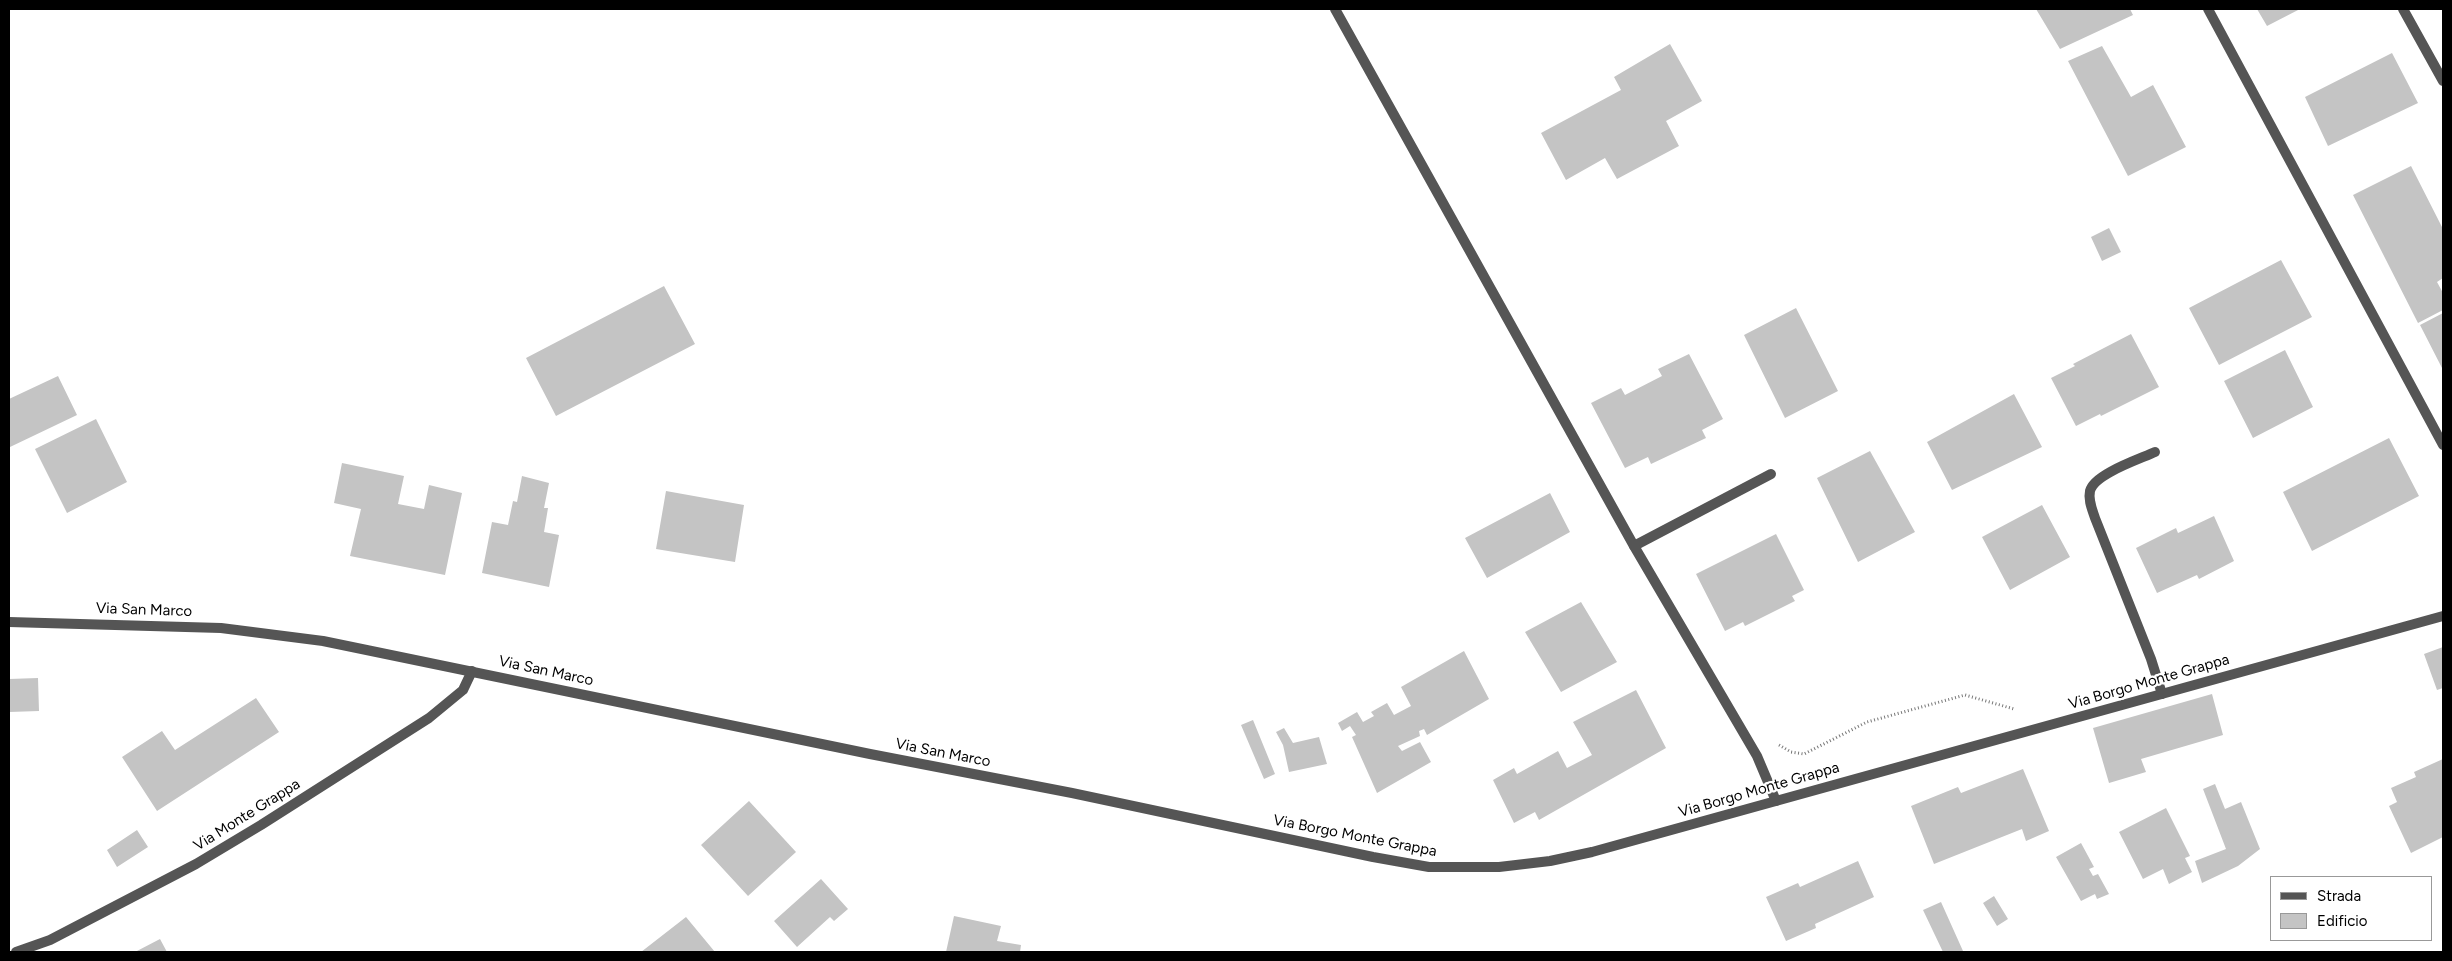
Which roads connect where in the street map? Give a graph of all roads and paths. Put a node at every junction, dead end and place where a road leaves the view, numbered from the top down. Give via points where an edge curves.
1 (1335, 9) edge
2 (2208, 9) edge
3 (2403, 9) edge
4 (2443, 81) edge
5 (2443, 446) edge
6 (2155, 452) dead end
7 (1771, 474) dead end
8 (1634, 546) junction
9 (2443, 616) edge
10 (9, 622) edge
11 (472, 671) junction
12 (2162, 694) junction
13 (2017, 708) dead end
14 (1775, 741) dead end
15 (1072, 793) joint
16 (1776, 801) junction
17 (16, 952) edge

1 - 8 street
2 - 5 street
3 - 4 street
6 - 12 street via 2101,478 2092,486 2089,498
7 - 8 street
8 - 16 street via 1757,756
9 - 12 street, Via Borgo Monte Grappa
10 - 11 street, Via San Marco via 244,630 323,641
11 - 15 street, Via San Marco
11 - 17 street, Via Monte Grappa via 463,690 429,718 261,825 179,873 50,940
12 - 16 street, Via Borgo Monte Grappa
13 - 14 path via 2001,707 1965,694 1867,722 1804,754 1791,752
15 - 16 street, Via Borgo Monte Grappa via 1373,857 1429,867 1474,868 1568,858

